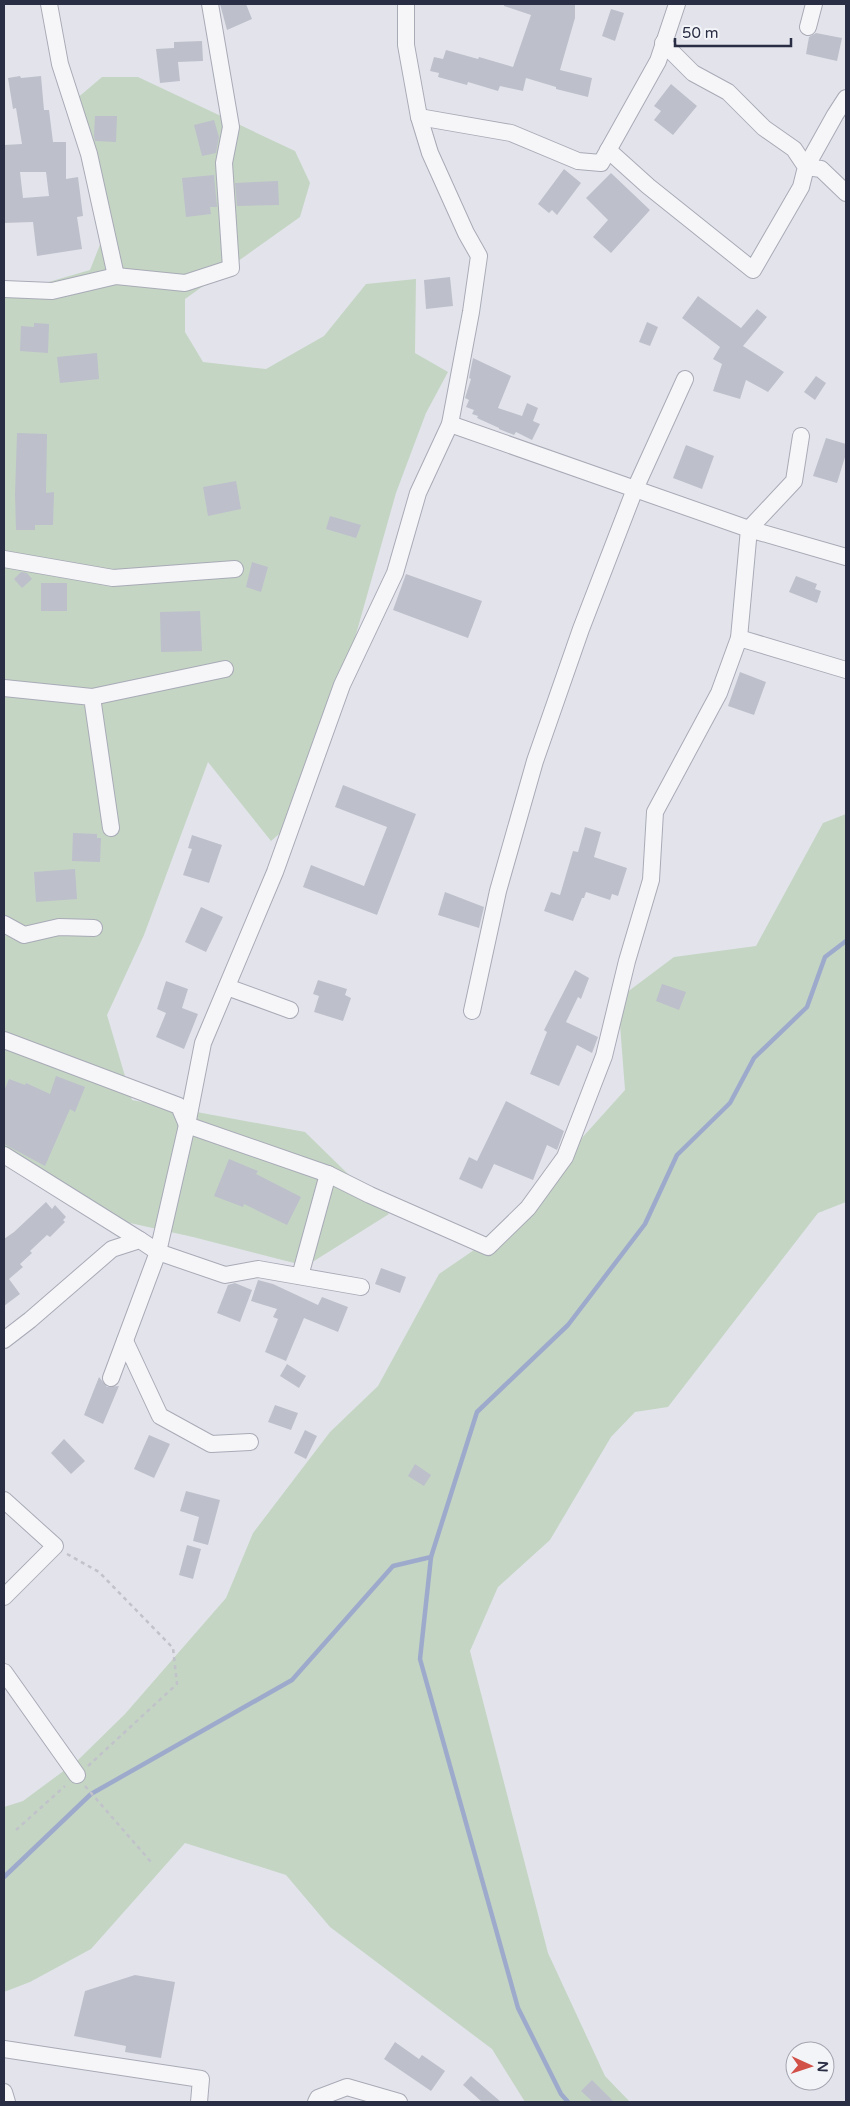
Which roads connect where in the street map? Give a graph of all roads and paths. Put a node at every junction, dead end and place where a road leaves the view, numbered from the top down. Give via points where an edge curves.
1 (48, 4) edge
2 (210, 4) edge
3 (406, 4) edge
4 (677, 4) edge
5 (814, 4) edge
6 (808, 27) dead end
7 (663, 43) junction
8 (846, 98) edge
9 (419, 117) junction
10 (608, 150) junction
11 (806, 167) junction
12 (846, 193) edge
13 (116, 276) junction
14 (4, 289) edge
15 (685, 379) dead end
16 (450, 424) junction
17 (801, 436) dead end
18 (636, 489) junction
19 (749, 530) junction
20 (846, 557) edge
21 (4, 559) edge
22 (235, 570) dead end
23 (739, 638) junction
24 (225, 669) dead end
25 (846, 670) edge
26 (4, 688) edge
27 (92, 697) junction
28 (111, 828) dead end
29 (4, 924) edge
30 (94, 928) dead end
31 (227, 987) junction
32 (290, 1010) dead end
33 (472, 1011) dead end
34 (4, 1040) edge
35 (187, 1125) junction
36 (4, 1155) edge
37 (328, 1174) junction
38 (140, 1240) junction
39 (158, 1252) junction
40 (300, 1276) junction
41 (361, 1287) dead end
42 (4, 1340) edge
43 (125, 1341) junction
44 (111, 1378) dead end
45 (250, 1442) dead end
46 (4, 1500) edge
47 (55, 1546) junction
48 (4, 1597) edge
49 (4, 1672) edge
50 (77, 1775) junction
51 (16, 1830) dead end
52 (151, 1862) dead end
53 (4, 2049) edge
54 (4, 2092) edge
55 (7, 2102) edge
56 (199, 2102) edge
57 (316, 2102) edge
58 (399, 2102) edge

1 - 13 street via 60,64 89,154
2 - 13 street via 231,127 224,163 231,268 185,283
3 - 9 street via 406,45
4 - 7 street
5 - 6 street
7 - 10 street via 658,61
7 - 11 street via 693,73 728,92 764,128 794,149
8 - 11 street
9 - 10 street via 511,134 578,161 601,163
9 - 16 street via 430,153 479,256
10 - 11 street via 753,270 801,187
11 - 12 street via 821,169
13 - 14 street via 52,291
15 - 18 street
16 - 18 street
16 - 31 street via 418,493 395,573 342,685 275,872
17 - 19 street via 794,481
18 - 19 street
18 - 33 street via 581,629 535,761 498,891
19 - 20 street
19 - 23 street
21 - 22 street via 113,578
23 - 25 street
23 - 37 street via 718,693 656,812 651,880 604,1056 564,1157 528,1208 488,1247
24 - 27 street
26 - 27 street
27 - 28 street
29 - 30 street via 24,935 59,927
31 - 32 street
31 - 35 street via 203,1043
34 - 35 street via 179,1106
35 - 37 street
35 - 39 street
36 - 38 street
37 - 40 street
38 - 39 street
38 - 42 street via 112,1249
39 - 40 street via 225,1274 258,1269
39 - 43 street
40 - 41 street
43 - 44 street
43 - 45 street via 160,1416 211,1444
46 - 47 street
47 - 48 street
47 - 50 path via 99,1572 173,1648 177,1684
49 - 50 street
50 - 51 path
50 - 52 path
53 - 56 street via 201,2079
54 - 55 street
57 - 58 street via 318,2098 346,2087

